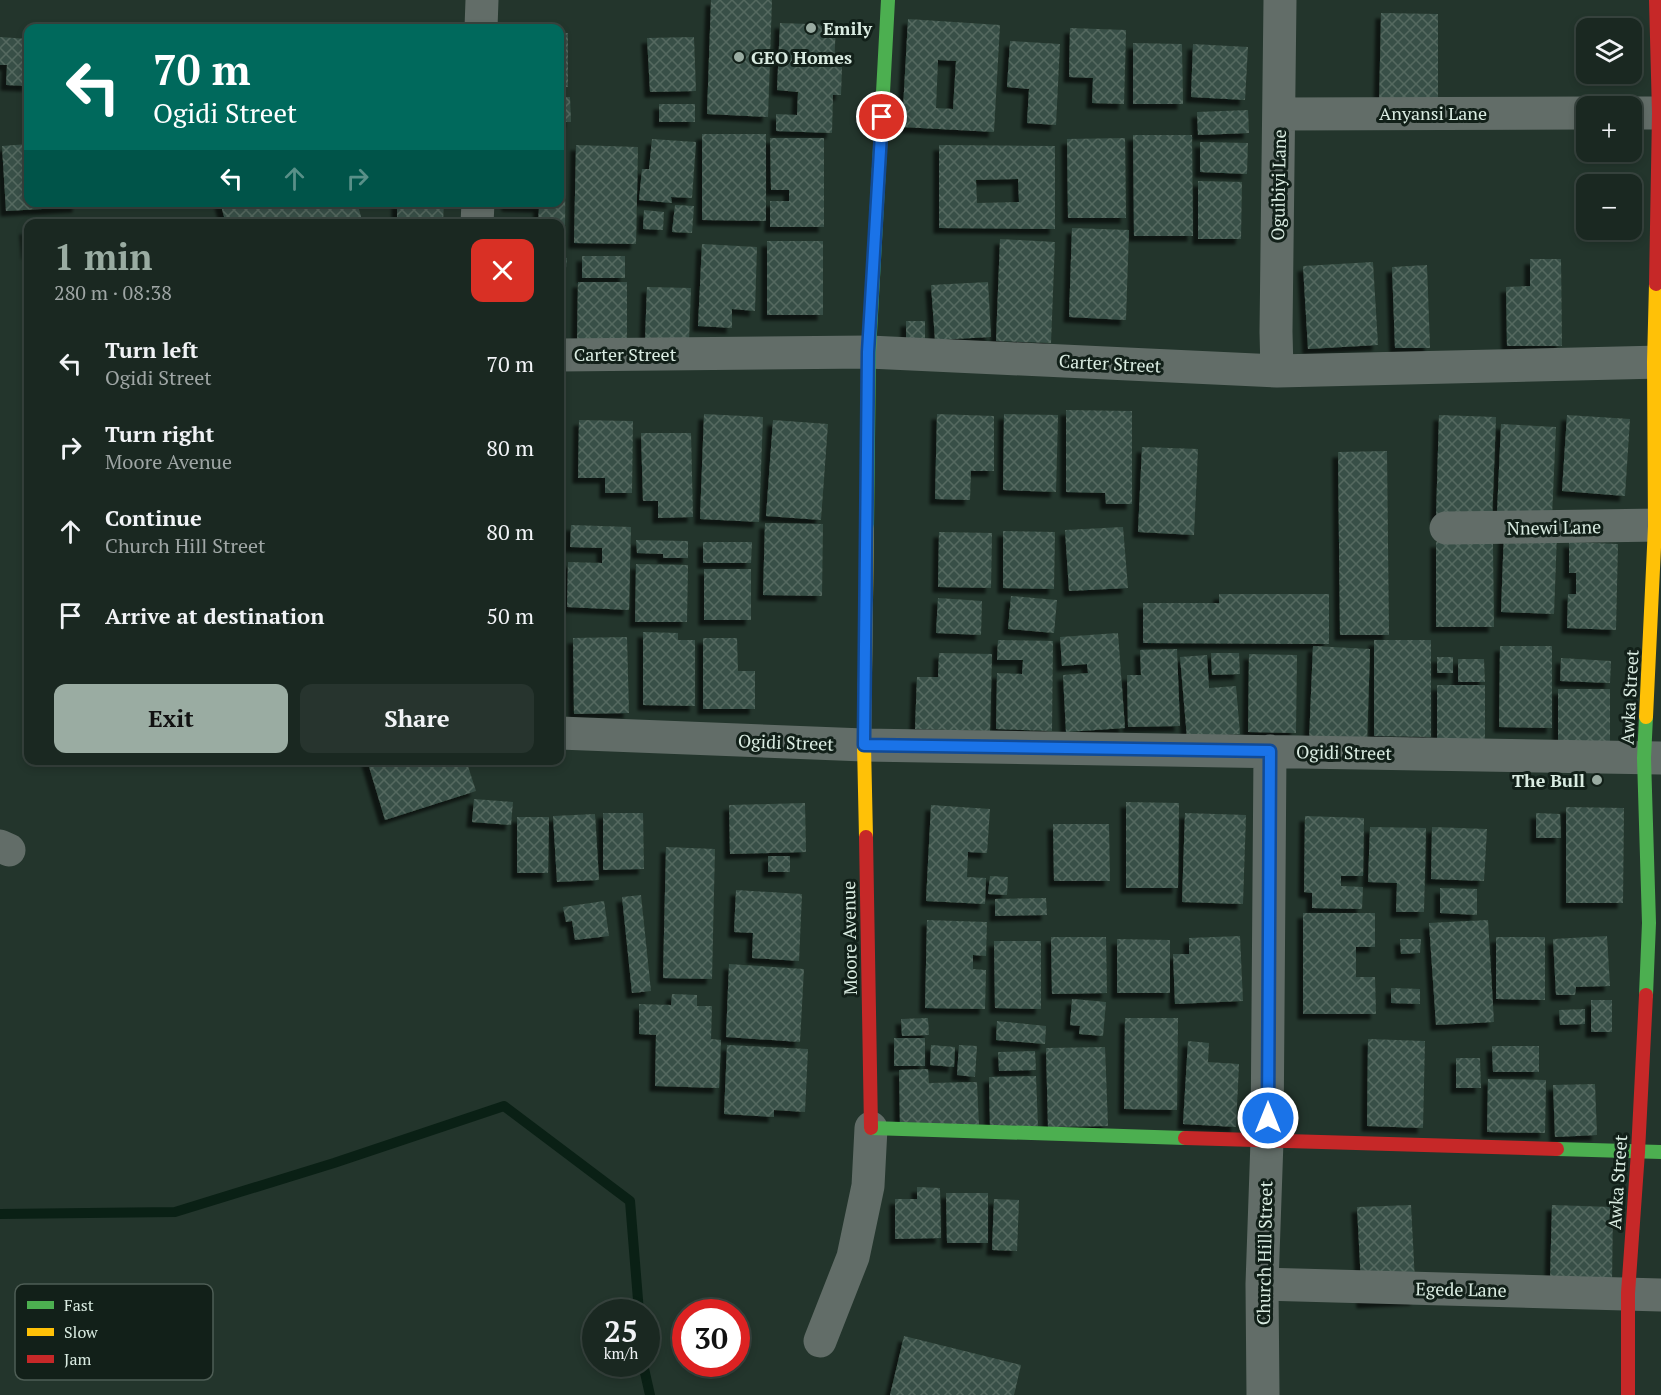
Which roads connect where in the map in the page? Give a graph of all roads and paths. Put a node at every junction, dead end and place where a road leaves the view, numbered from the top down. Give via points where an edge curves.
1 (482, 0) edge
2 (888, 0) edge
3 (1280, 0) edge
4 (1656, 0) edge
5 (481, 24) edge
6 (1576, 113) edge
7 (1651, 113) edge
8 (1279, 114) junction
9 (868, 352) junction
10 (564, 355) edge
11 (1657, 362) edge
12 (1277, 371) junction
13 (1658, 526) edge
14 (1446, 528) dead end
15 (564, 733) edge
16 (864, 745) junction
17 (1270, 751) junction
18 (1652, 758) edge
19 (1655, 922) edge
20 (871, 1128) junction
21 (1267, 1141) junction
22 (1638, 1152) junction
23 (1661, 1152) edge
24 (1262, 1284) junction
25 (1628, 1293) junction
26 (1661, 1295) edge
27 (820, 1341) dead end
28 (1263, 1395) edge
29 (1290, 1395) edge
30 (1628, 1395) edge

1 - 5 street
2 - 9 street
3 - 8 street, Oguibiyi Lane
4 - 7 street, Awka Street
6 - 8 street, Anyansi Lane
7 - 11 street, Awka Street
8 - 12 street, Oguibiyi Lane
9 - 10 street, Carter Street
9 - 12 street, Carter Street
9 - 16 street, Moore Avenue
11 - 12 street, Carter Street
11 - 13 street, Awka Street
13 - 14 street, Nnewi Lane
13 - 18 street, Awka Street
15 - 16 street, Ogidi Street
16 - 17 street, Ogidi Street
16 - 20 street, Moore Avenue
17 - 18 street, Ogidi Street
17 - 21 street, Church Hill Street
18 - 19 street, Awka Street
19 - 22 street, Awka Street
20 - 21 street
20 - 27 street via 868,1186 853,1257
21 - 22 street
21 - 24 street, Church Hill Street
22 - 23 street
22 - 25 street, Awka Street
24 - 25 street, Egede Lane
24 - 28 street, Church Hill Street
25 - 26 street, Egede Lane
25 - 30 street, Awka Street
28 - 29 street

